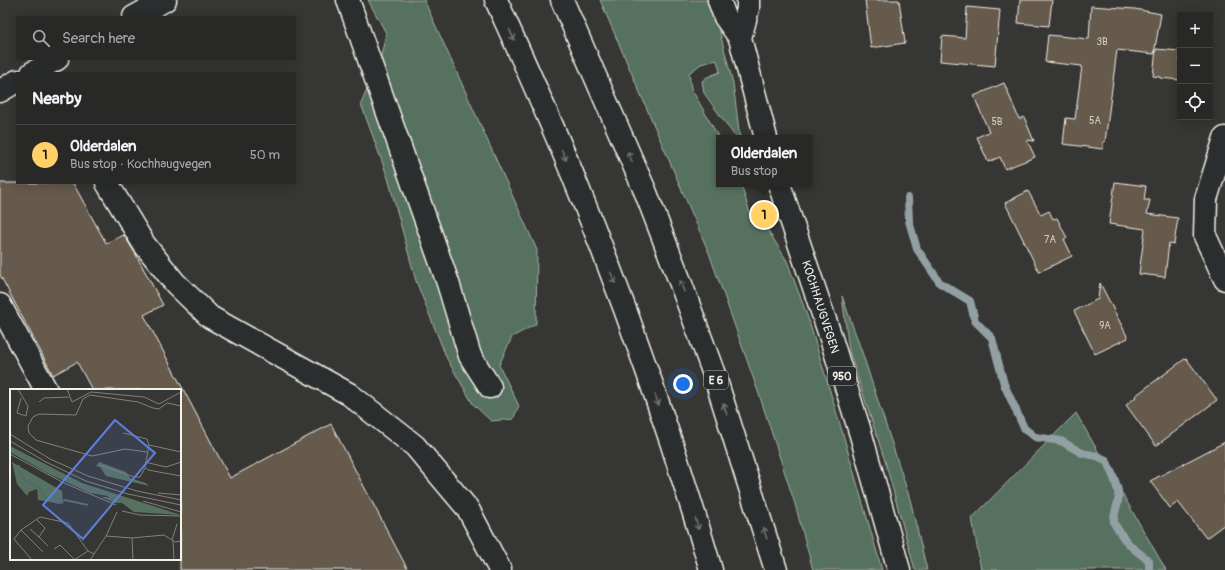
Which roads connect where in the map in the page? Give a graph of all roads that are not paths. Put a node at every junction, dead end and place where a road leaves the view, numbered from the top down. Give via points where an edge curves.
1 (165, 0) edge
2 (348, 0) edge
3 (496, 0) edge
4 (562, 0) edge
5 (719, 0) edge
6 (748, 0) edge
7 (138, 10) edge
8 (740, 38) junction
9 (16, 82) edge
10 (0, 91) edge
11 (765, 135) edge
12 (1225, 138) edge
13 (108, 184) edge
14 (780, 187) edge
15 (1225, 279) edge
16 (0, 305) edge
17 (490, 387) dead end
18 (45, 389) edge
19 (500, 570) edge
20 (711, 570) edge
21 (776, 570) edge
22 (899, 570) edge

1 - 7 main road
2 - 17 main road via 448,283 470,356
3 -> 20 main road via 579,188 620,294 658,401
21 -> 4 main road, E 6 via 715,377 681,284 646,193
5 - 8 main road via 725,17
6 - 8 main road
8 - 11 main road
9 - 10 main road
12 - 15 main road via 1206,199 1205,236
13 - 19 main road via 144,244 175,283 210,317 349,394 415,446 468,508
14 - 22 main road, KOCHHAUGVEGEN / 950 via 861,435
16 - 18 main road

